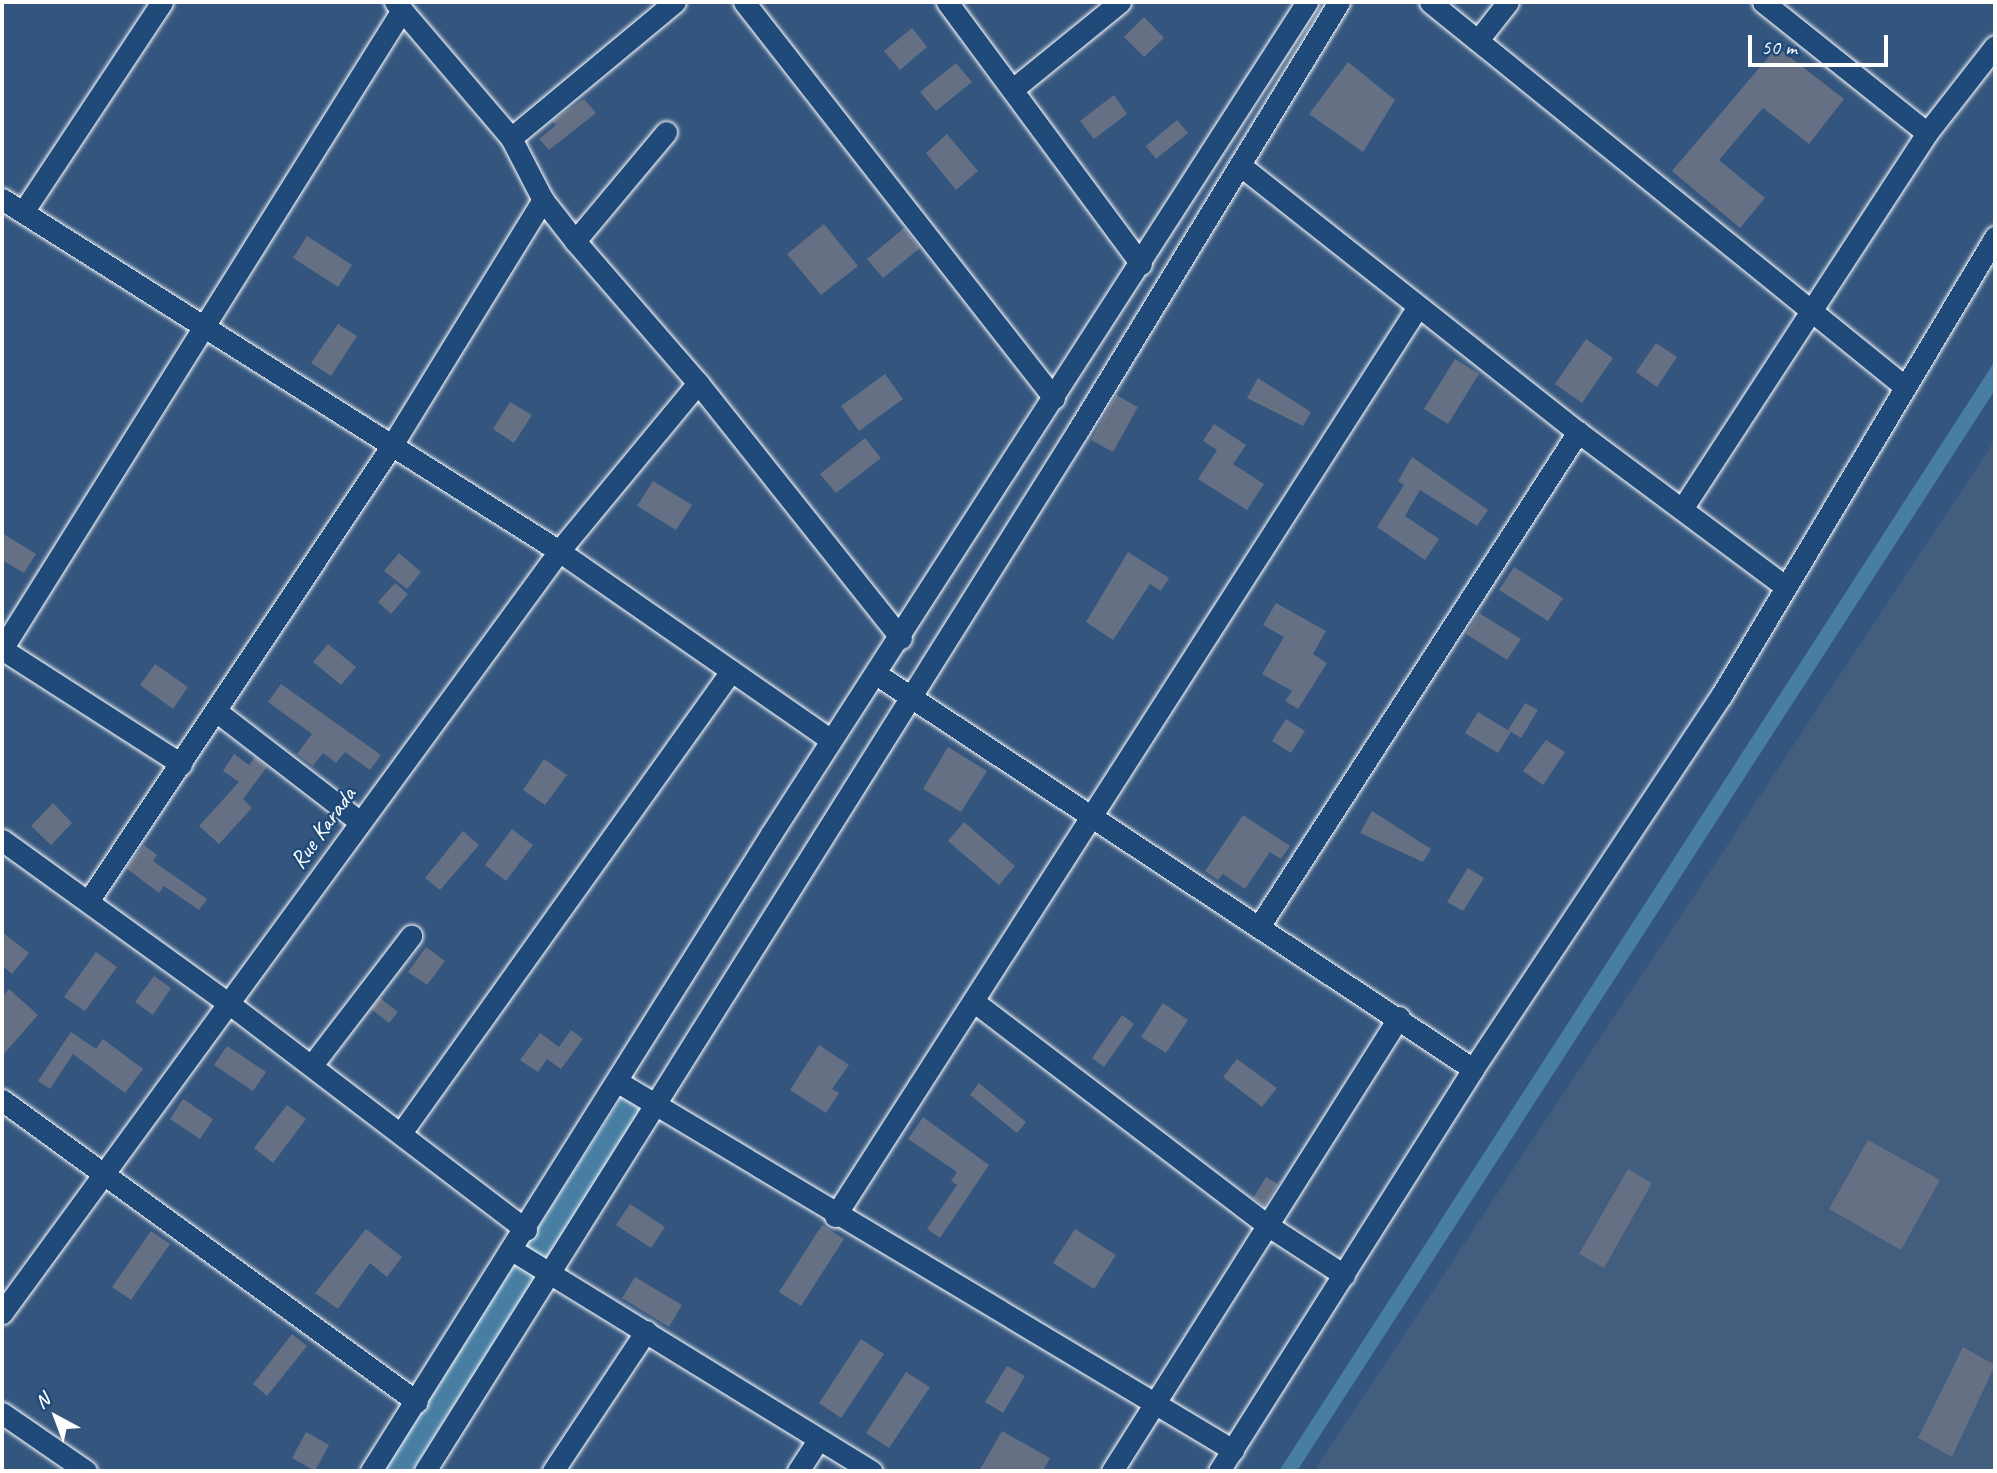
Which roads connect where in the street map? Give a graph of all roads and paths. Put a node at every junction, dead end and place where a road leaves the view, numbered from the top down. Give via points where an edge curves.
1 (162, 2) edge
2 (675, 2) edge
3 (744, 2) edge
4 (947, 2) edge
5 (1120, 2) edge
6 (1307, 2) edge
7 (1339, 2) edge
8 (1430, 2) edge
9 (1508, 2) edge
10 (1763, 2) edge
11 (398, 6) edge
12 (1478, 40) junction
13 (1995, 46) edge
14 (1013, 89) junction
15 (666, 132) dead end
16 (1927, 133) junction
17 (511, 138) junction
18 (1241, 166) junction
19 (2, 199) edge
20 (543, 200) junction
21 (23, 212) junction
22 (1995, 237) edge
23 (575, 241) junction
24 (1141, 264) junction
25 (1417, 308) junction
26 (1809, 310) junction
27 (202, 325) junction
28 (698, 383) junction
29 (1904, 386) junction
30 (1054, 398) junction
31 (1578, 432) junction
32 (392, 445) junction
33 (1682, 509) junction
34 (559, 551) junction
35 (1783, 585) junction
36 (901, 638) junction
37 (2, 649) edge
38 (731, 671) junction
39 (876, 674) junction
40 (906, 696) junction
41 (216, 711) junction
42 (831, 740) junction
43 (181, 764) junction
44 (1093, 815) junction
45 (360, 822) junction
46 (2, 840) edge
47 (89, 900) junction
48 (1260, 925) junction
49 (411, 936) dead end
50 (973, 1001) junction
51 (228, 1002) junction
52 (1399, 1017) junction
53 (313, 1065) junction
54 (1473, 1069) junction
55 (637, 1093) junction
56 (2, 1100) edge
57 (401, 1133) junction
58 (102, 1172) junction
59 (835, 1216) junction
60 (1267, 1225) junction
61 (526, 1230) junction
62 (516, 1253) junction
63 (547, 1272) junction
64 (1344, 1275) junction
65 (2, 1313) edge
66 (646, 1331) junction
67 (417, 1402) junction
68 (1154, 1404) junction
69 (2, 1413) edge
70 (818, 1440) junction
71 (1233, 1450) junction
72 (86, 1471) edge
73 (371, 1471) edge
74 (425, 1471) edge
75 (553, 1471) edge
76 (798, 1471) edge
77 (871, 1471) edge
78 (1112, 1471) edge
79 (1220, 1471) edge

1 - 21 street
2 - 17 street
3 - 30 street
4 - 14 street
5 - 14 street
6 - 24 street
7 - 18 street
8 - 12 street
9 - 12 street
10 - 16 street
11 - 17 street
11 - 27 street
12 - 26 street
13 - 16 street
14 - 24 street
15 - 23 street
16 - 26 street
17 - 20 street
18 - 25 street
18 - 40 street
19 - 21 street
20 - 23 street
20 - 32 street
21 - 27 street
22 - 29 street
23 - 28 street
24 - 30 street
25 - 31 street
25 - 44 street
26 - 29 street
26 - 33 street
27 - 32 street
27 - 37 street
28 - 34 street, Rue Karada
28 - 36 street
29 - 35 street via 1874,445
30 - 36 street
31 - 33 street
31 - 48 street
32 - 34 street
32 - 41 street
33 - 35 street
34 - 38 street
34 - 45 street, Rue Karada
35 - 54 street via 1715,706
36 - 39 street
37 - 43 street
38 - 42 street
38 - 57 street
39 - 40 street
39 - 42 street
40 - 44 street
40 - 55 street
41 - 43 street
41 - 45 street
42 - 55 street
43 - 47 street
44 - 48 street
44 - 50 street
45 - 51 street, Rue Karada
46 - 47 street
47 - 51 street
48 - 52 street
49 - 53 street
50 - 59 street
50 - 60 street
51 - 53 street
51 - 58 street, Rue Karada
52 - 54 street
52 - 60 street
53 - 57 street
54 - 64 street
55 - 59 street
55 - 61 street
55 - 63 street
56 - 58 street
57 - 61 street
58 - 65 street, Rue Karada
58 - 67 street
59 - 68 street
60 - 64 street
60 - 68 street
61 - 62 street
62 - 63 street
62 - 67 street
63 - 66 street
63 - 74 street
64 - 71 street
66 - 70 street
66 - 75 street
67 - 73 street
68 - 71 street
68 - 78 street
69 - 72 street
70 - 76 street
70 - 77 street
71 - 79 street

